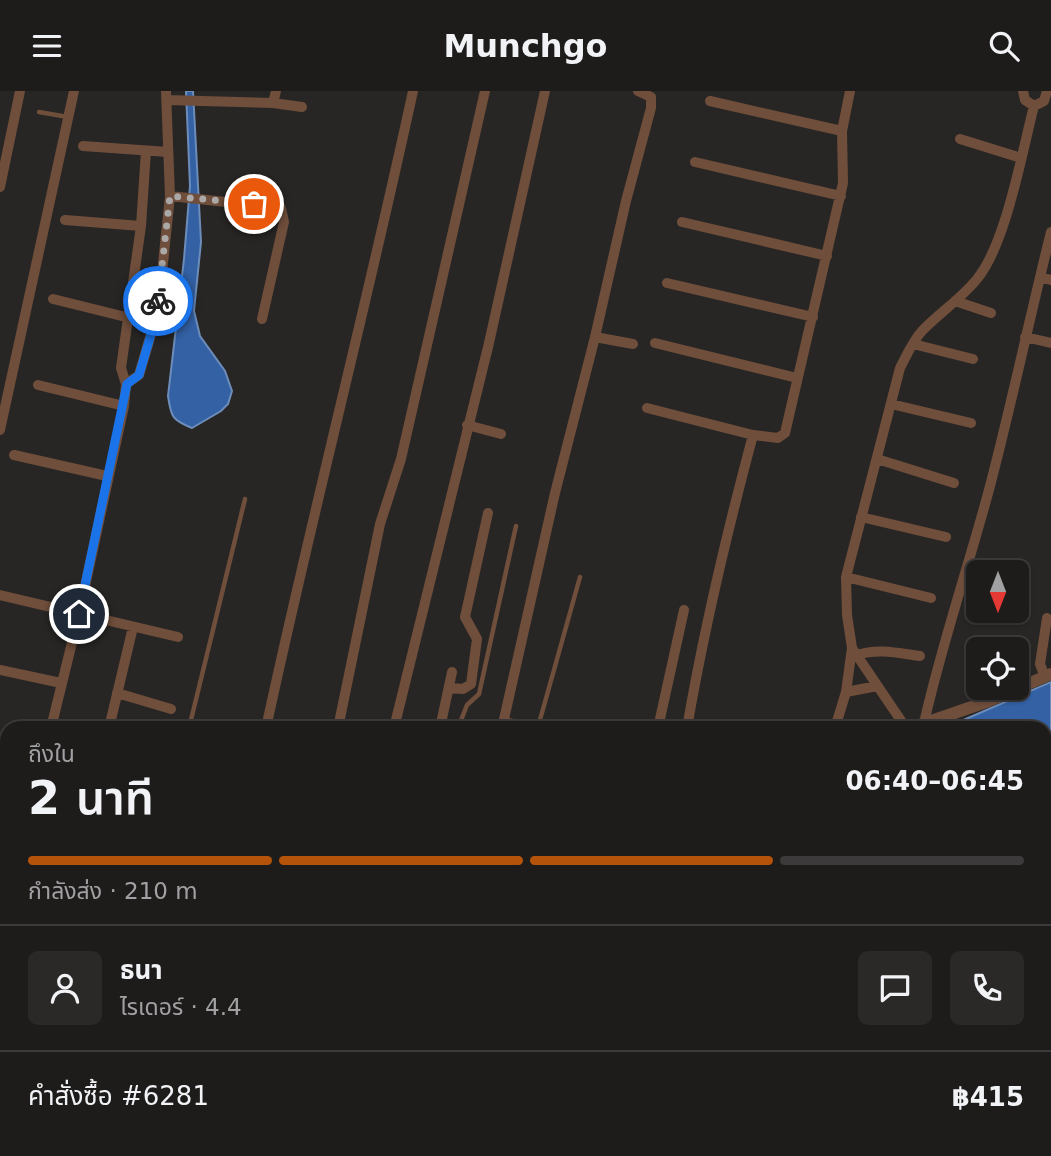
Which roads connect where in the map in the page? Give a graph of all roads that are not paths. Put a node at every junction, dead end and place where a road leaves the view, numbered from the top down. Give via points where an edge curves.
1 (20, 91) edge
2 (74, 91) edge
3 (276, 91) edge
4 (413, 91) edge
5 (485, 91) edge
6 (545, 91) edge
7 (638, 91) edge
8 (850, 91) edge
9 (1047, 91) edge
10 (1021, 92) edge
11 (170, 97) edge
12 (710, 101) dead end
13 (273, 103) junction
14 (1034, 106) junction
15 (302, 107) dead end
16 (39, 112) dead end
17 (69, 118) junction
18 (842, 131) junction
19 (960, 139) dead end
20 (83, 146) dead end
21 (146, 151) junction
22 (168, 152) junction
23 (1021, 158) junction
24 (695, 162) dead end
25 (0, 187) edge
26 (170, 196) junction
27 (841, 196) junction
28 (65, 220) dead end
29 (682, 222) dead end
30 (141, 226) junction
31 (1051, 232) edge
32 (827, 256) junction
33 (1040, 277) junction
34 (1051, 280) edge
35 (667, 283) dead end
36 (53, 299) dead end
37 (955, 301) junction
38 (991, 313) dead end
39 (130, 317) junction
40 (813, 317) junction
41 (262, 319) dead end
42 (154, 324) junction
43 (595, 337) junction
44 (1025, 337) junction
45 (655, 343) dead end
46 (1051, 343) edge
47 (633, 344) dead end
48 (913, 344) junction
49 (974, 359) dead end
50 (797, 378) junction
51 (127, 384) junction
52 (38, 385) dead end
53 (891, 404) junction
54 (124, 407) junction
55 (647, 408) dead end
56 (971, 423) dead end
57 (467, 425) junction
58 (0, 430) edge
59 (500, 433) dead end
60 (753, 435) junction
61 (14, 455) dead end
62 (877, 459) junction
63 (107, 476) junction
64 (954, 483) dead end
65 (245, 499) dead end
66 (488, 513) dead end
67 (861, 517) junction
68 (516, 526) dead end
69 (946, 537) dead end
70 (580, 577) dead end
71 (846, 577) junction
72 (0, 595) edge
73 (932, 598) dead end
74 (684, 610) dead end
75 (79, 614) junction
76 (1047, 618) dead end
77 (133, 627) junction
78 (178, 637) dead end
79 (854, 652) junction
80 (920, 656) dead end
81 (0, 670) edge
82 (452, 672) dead end
83 (1048, 675) edge
84 (61, 683) junction
85 (877, 686) junction
86 (449, 688) junction
87 (846, 692) junction
88 (117, 693) junction
89 (171, 709) dead end
90 (53, 721) edge
91 (111, 721) edge
92 (191, 721) edge
93 (268, 721) edge
94 (339, 721) edge
95 (396, 721) edge
96 (442, 721) edge
97 (461, 721) edge
98 (503, 721) edge
99 (540, 721) edge
100 (660, 721) edge
101 (688, 721) edge
102 (837, 721) edge
103 (904, 721) edge
104 (924, 721) edge
105 (930, 721) edge

1 - 25 street
2 - 17 street
3 - 13 street
4 - 93 street
5 - 94 street via 401,459 380,524
6 - 57 street
7 - 43 street via 653,101
8 - 18 street
9 - 14 street via 1044,101
10 - 14 street
11 - 13 street
11 - 22 street
12 - 18 street
13 - 15 street
14 - 23 street
16 - 17 lane
17 - 58 street
18 - 27 street via 845,173
19 - 23 street
20 - 21 street
21 - 22 street
21 - 30 street
22 - 26 street
23 - 37 street via 994,251 977,280
24 - 27 street
26 - 41 street via 278,206 283,211
26 - 42 street
27 - 32 street
28 - 30 street
29 - 32 street
30 - 39 street
31 - 33 street
32 - 40 street
33 - 34 street
33 - 44 street
35 - 40 street
36 - 39 street
37 - 38 street
37 - 48 street
39 - 42 street
39 - 51 street via 121,368
40 - 50 street
42 - 51 street via 139,375
43 - 47 street
43 - 98 street
44 - 46 street
44 - 104 street via 1004,435
45 - 50 street
48 - 49 street
48 - 53 street via 900,368
50 - 60 street via 785,433 778,438
51 - 54 street
52 - 54 street
53 - 56 street
53 - 62 street
54 - 63 street
55 - 60 street
57 - 59 street
57 - 95 street
60 - 101 street via 721,555
61 - 63 street
62 - 64 street
62 - 67 street
63 - 75 street
65 - 92 lane
66 - 86 street via 465,617 477,639 471,684
67 - 69 street
67 - 71 street
68 - 97 lane via 479,694 467,705
70 - 99 lane
71 - 73 street
71 - 79 street
72 - 75 street
74 - 100 street
75 - 77 street
75 - 84 street
76 - 83 street via 1040,664
77 - 78 street
77 - 88 street
79 - 80 street via 882,650
79 - 85 street
79 - 87 street
81 - 84 street
82 - 86 street
83 - 105 street
84 - 90 street
85 - 87 street
85 - 103 street
86 - 96 street
87 - 102 street
88 - 89 street
88 - 91 street

